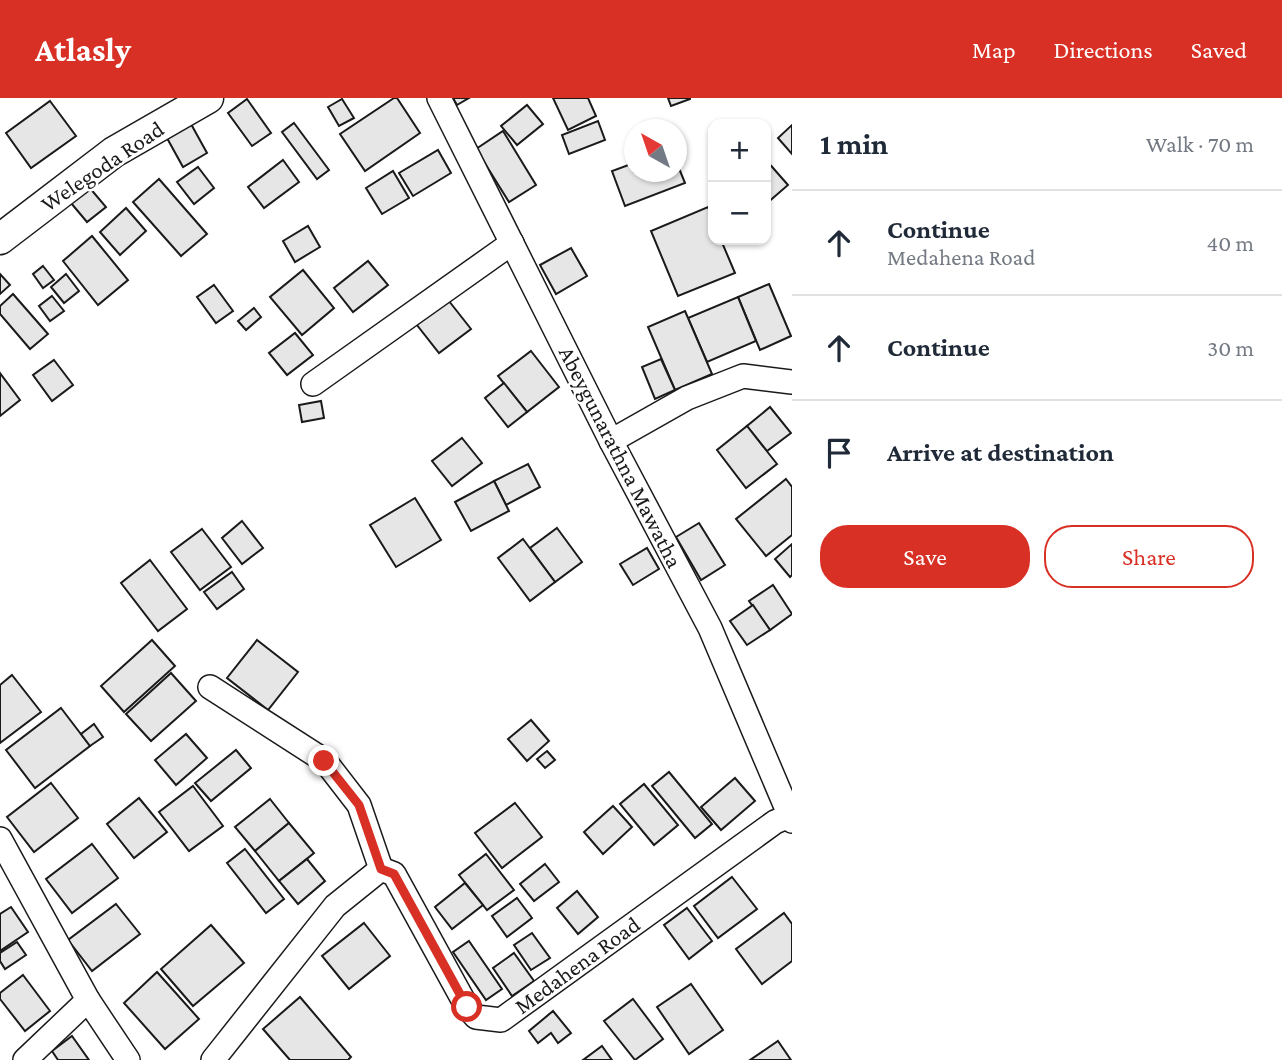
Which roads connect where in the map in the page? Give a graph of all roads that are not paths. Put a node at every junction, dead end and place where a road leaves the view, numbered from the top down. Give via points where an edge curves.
1 (208, 98) edge
2 (439, 98) edge
3 (0, 239) edge
4 (512, 243) junction
5 (792, 382) edge
6 (313, 384) dead end
7 (611, 441) junction
8 (210, 687) dead end
9 (790, 818) edge
10 (0, 839) edge
11 (381, 869) junction
12 (88, 1000) junction
13 (219, 1057) edge
14 (25, 1060) edge
15 (128, 1060) edge

1 - 3 street, Welegoda Road via 114,152
2 - 4 street, Abeygunarathna Mawatha
4 - 6 street
4 - 7 street, Abeygunarathna Mawatha
5 - 7 street via 743,376 687,398
7 - 9 street, Abeygunarathna Mawatha via 710,628
8 - 11 street via 324,761 359,805
9 - 11 street, Medahena Road via 775,822 501,1020 476,1017 467,1007 394,874
10 - 12 street
11 - 13 street via 335,906
12 - 14 street
12 - 15 street

